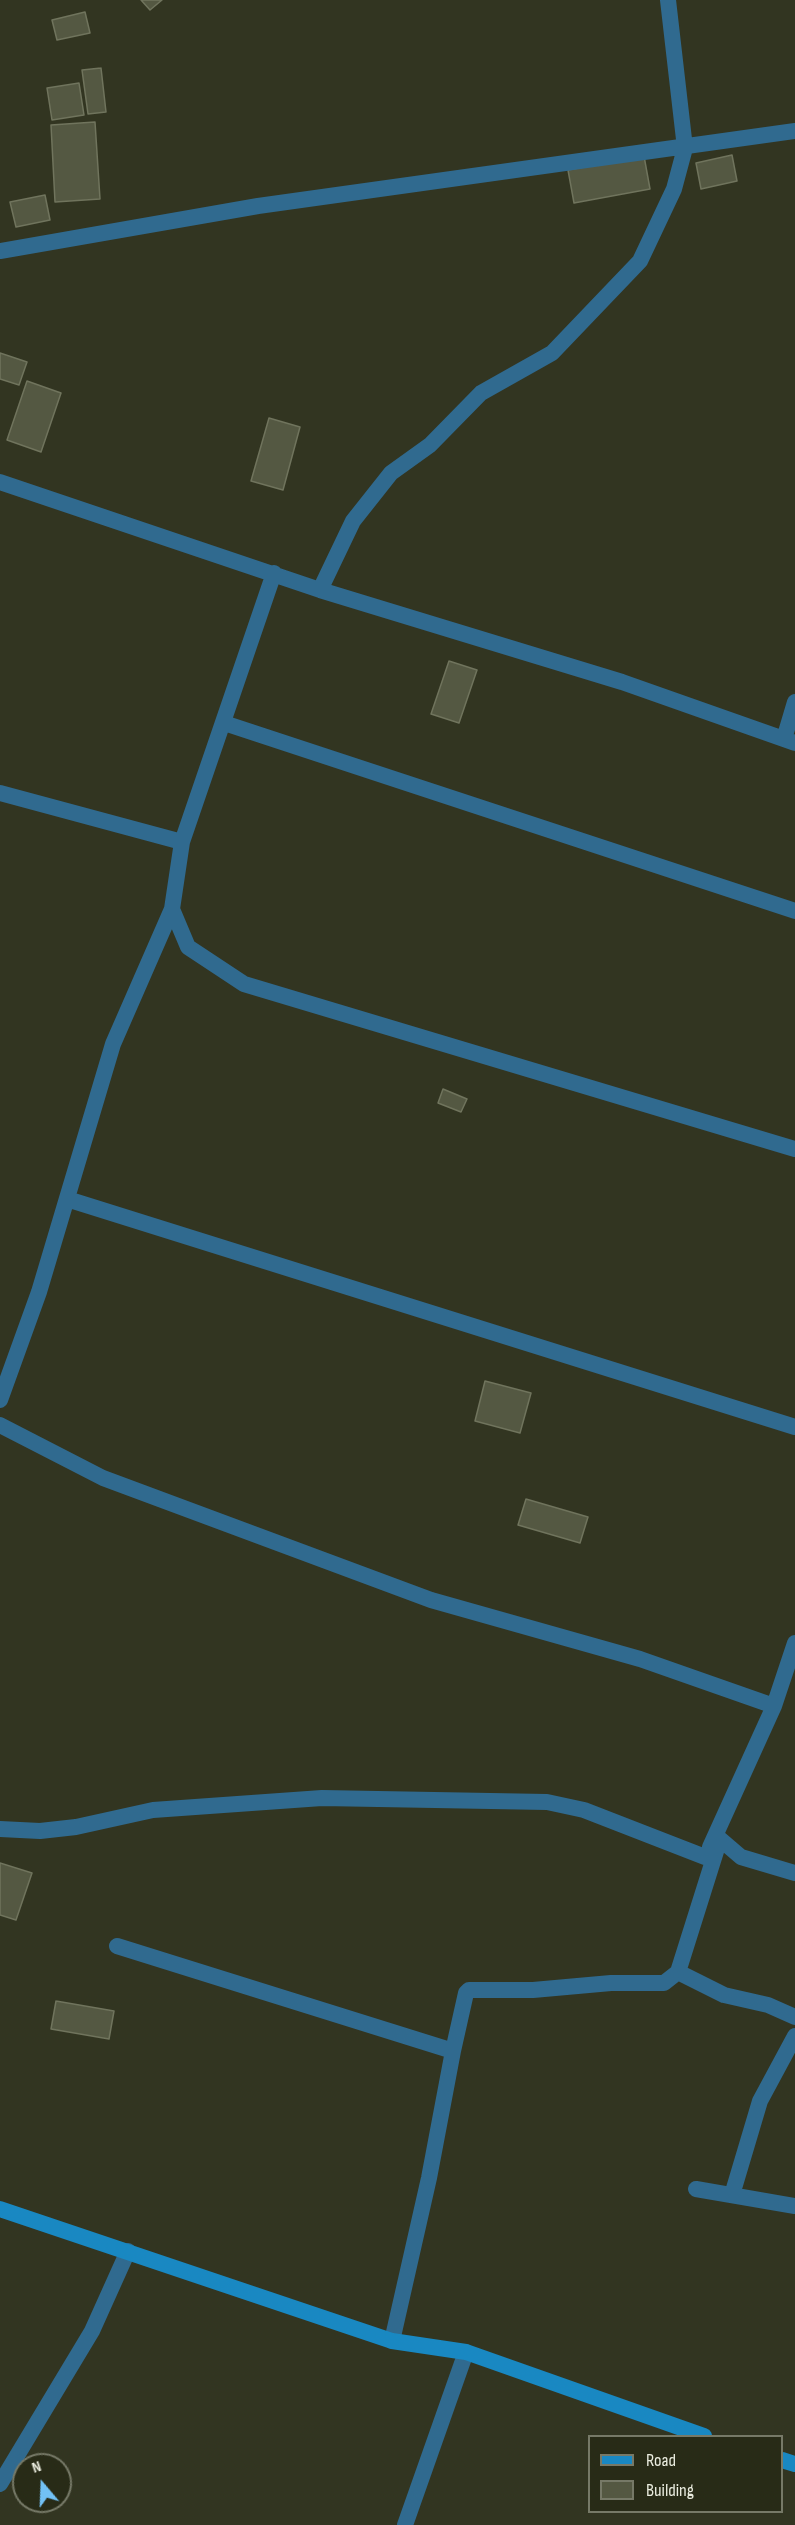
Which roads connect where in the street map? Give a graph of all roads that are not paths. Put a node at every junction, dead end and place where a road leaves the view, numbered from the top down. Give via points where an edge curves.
1 (668, 0) edge
2 (795, 131) edge
3 (685, 148) junction
4 (0, 251) edge
5 (0, 482) edge
6 (274, 573) junction
7 (320, 590) junction
8 (795, 702) edge
9 (224, 723) junction
10 (789, 741) edge
11 (0, 793) edge
12 (182, 842) junction
13 (172, 909) junction
14 (795, 911) edge
15 (795, 1149) edge
16 (66, 1199) junction
17 (0, 1400) edge
18 (0, 1425) edge
19 (795, 1427) edge
20 (795, 1643) edge
21 (774, 1706) junction
22 (0, 1829) edge
23 (720, 1839) junction
24 (705, 1857) junction
25 (795, 1873) edge
26 (117, 1946) dead end
27 (678, 1972) junction
28 (795, 2017) edge
29 (795, 2036) edge
30 (453, 2051) junction
31 (696, 2189) dead end
32 (732, 2195) junction
33 (795, 2206) edge
34 (0, 2209) edge
35 (128, 2252) junction
36 (392, 2341) junction
37 (466, 2352) junction
38 (701, 2435) edge
39 (0, 2484) edge
40 (405, 2525) edge

1 - 3 street
2 - 3 street
3 - 4 street via 258,206
3 - 7 street via 674,189 640,261 552,353 481,393 430,445 391,473 353,521
5 - 6 street
6 - 7 street
6 - 9 street
7 - 10 street via 622,682
8 - 10 street
9 - 12 street
9 - 14 street
11 - 12 street
12 - 13 street
13 - 15 street via 188,947 244,984
13 - 16 street via 113,1044
16 - 17 street via 39,1292
16 - 19 street
18 - 21 street via 103,1478 386,1584 640,1659
20 - 21 street
21 - 24 street
22 - 24 street via 40,1832 153,1810 322,1798 547,1802 584,1810
23 - 24 street
23 - 25 street via 741,1857
23 - 27 street
26 - 30 street
27 - 28 street via 724,1995 768,2005
27 - 30 street via 664,1983 469,1990
29 - 32 street via 760,2101
30 - 36 street
31 - 32 street
32 - 33 street
34 - 35 main road
35 - 36 main road
35 - 39 street via 92,2331
36 - 37 main road
37 - 38 main road
37 - 40 street

